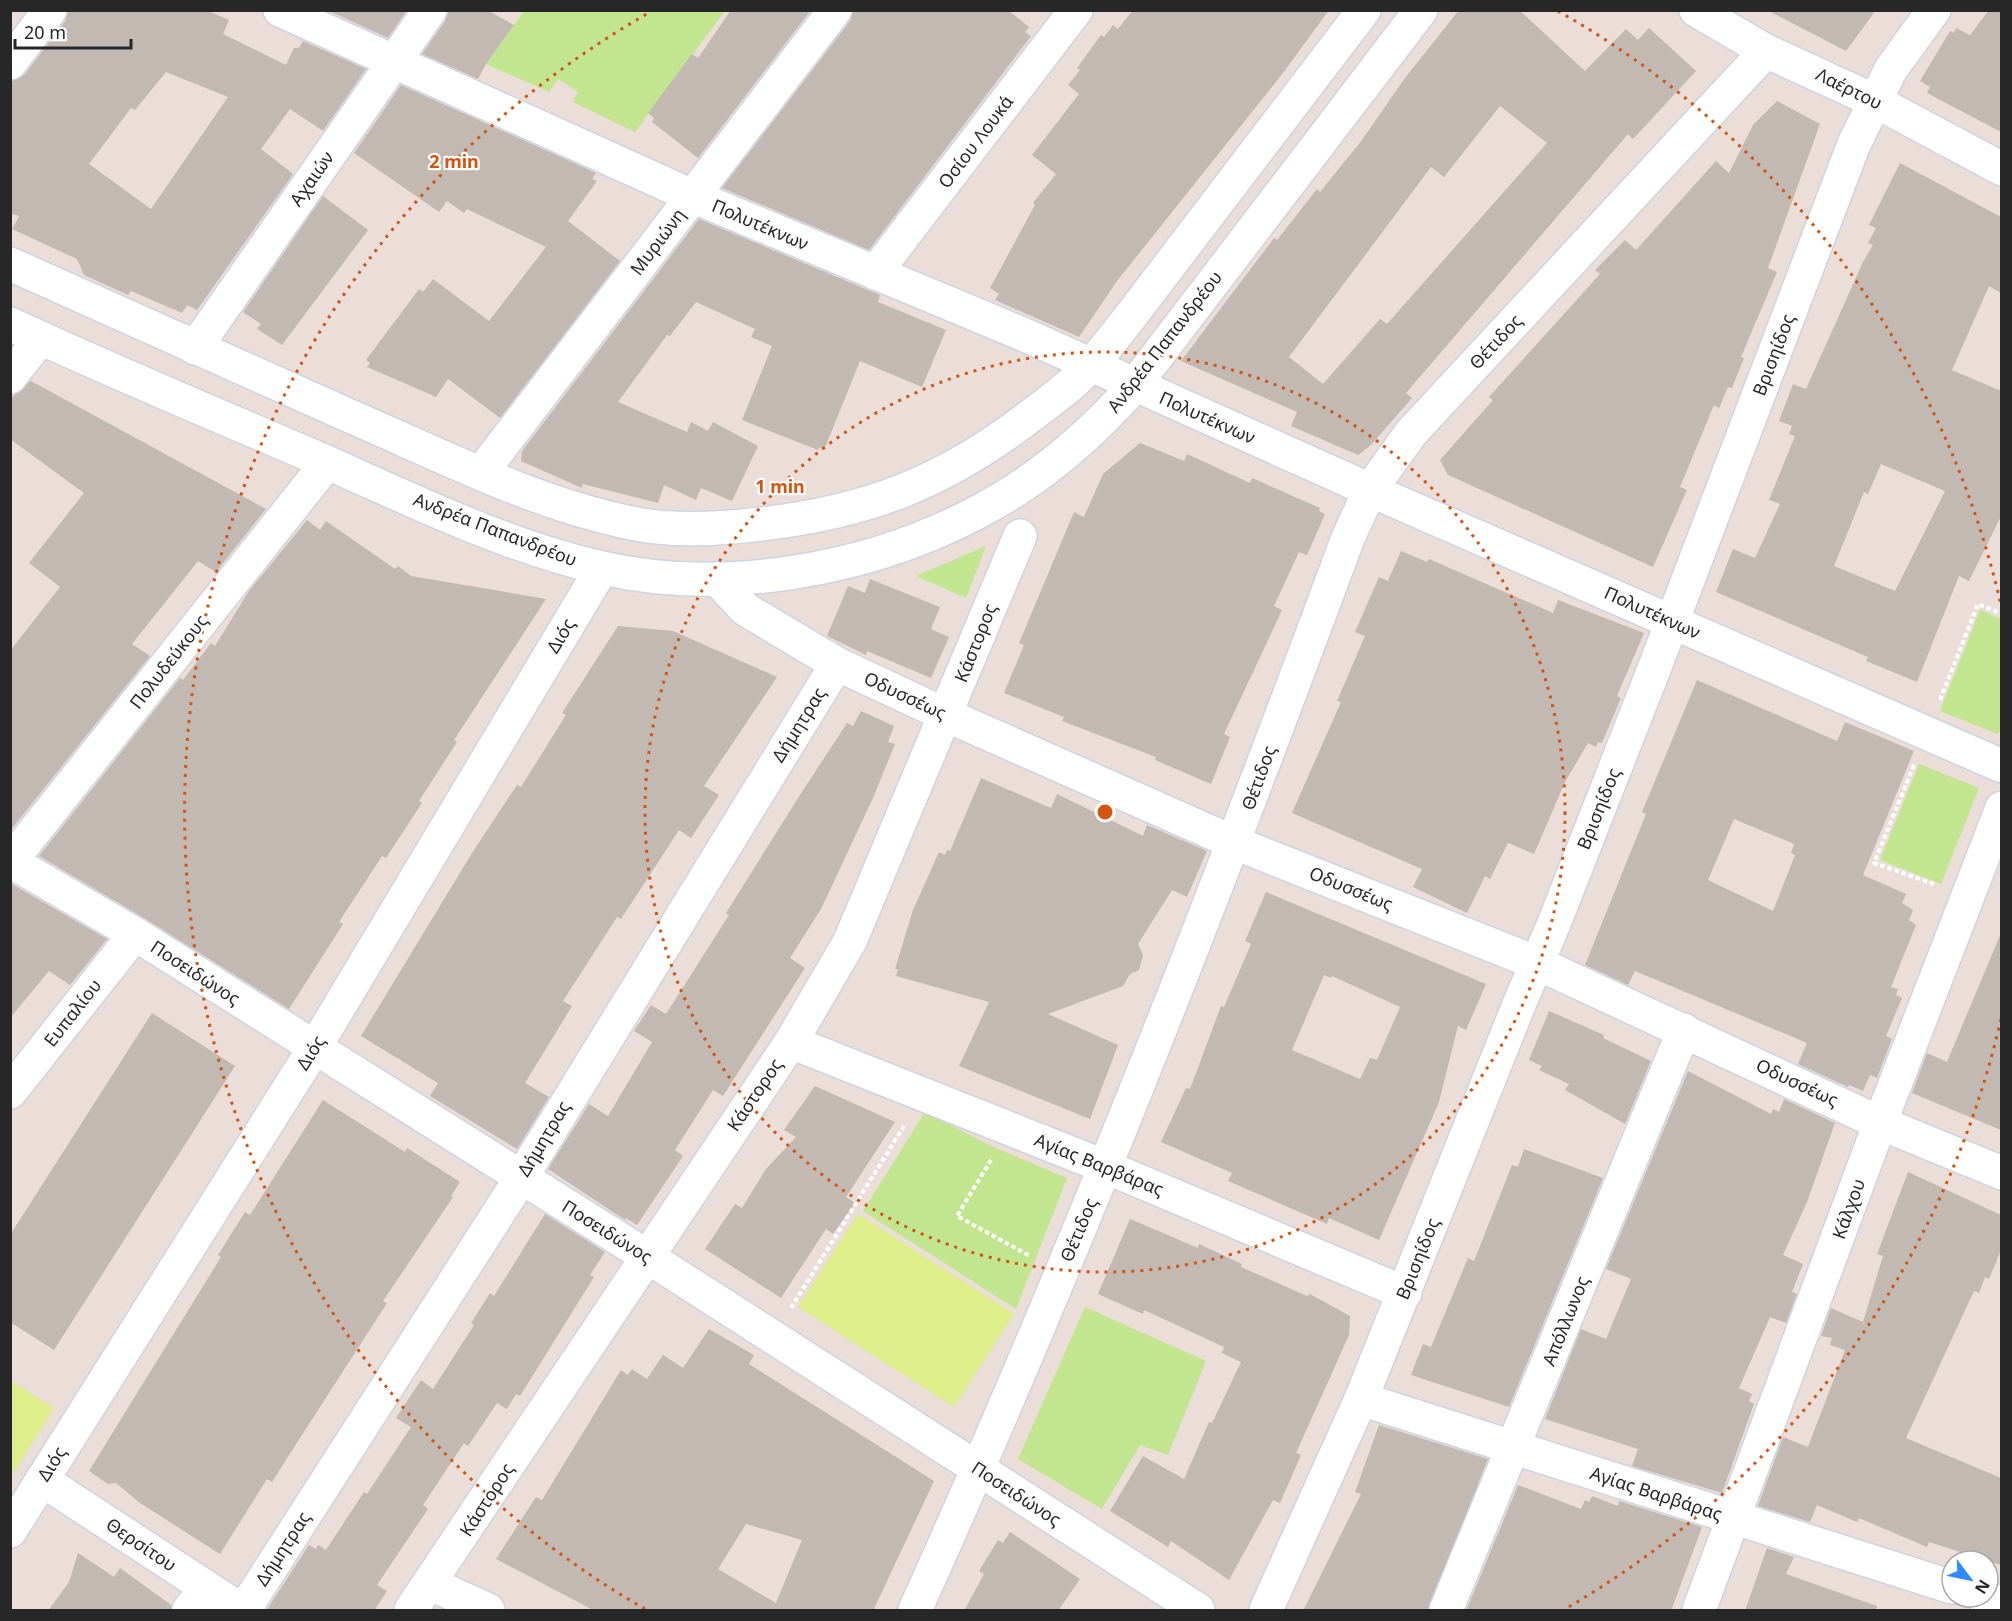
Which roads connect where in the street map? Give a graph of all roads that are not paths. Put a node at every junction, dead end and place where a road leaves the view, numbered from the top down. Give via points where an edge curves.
1 (50, 10) edge
2 (280, 10) edge
3 (430, 10) edge
4 (835, 10) edge
5 (1076, 10) edge
6 (1364, 10) edge
7 (1421, 10) edge
8 (1696, 10) edge
9 (1934, 10) edge
10 (1766, 51) junction
11 (395, 61) junction
12 (10, 63) edge
13 (1875, 101) junction
14 (2001, 169) edge
15 (692, 196) junction
16 (10, 264) edge
17 (875, 273) junction
18 (10, 324) edge
19 (41, 338) junction
20 (195, 348) junction
21 (1090, 366) junction
22 (10, 377) edge
23 (1134, 386) junction
24 (327, 463) junction
25 (481, 473) junction
26 (1370, 490) junction
27 (1020, 536) dead end
28 (602, 568) junction
29 (717, 579) junction
30 (1672, 621) junction
31 (837, 664) junction
32 (946, 715) junction
33 (2001, 766) edge
34 (2001, 808) edge
35 (1235, 843) junction
36 (11, 861) edge
37 (135, 934) junction
38 (1537, 963) junction
39 (1684, 1030) junction
40 (791, 1042) junction
41 (315, 1047) junction
42 (10, 1092) edge
43 (1880, 1123) junction
44 (1106, 1167) junction
45 (2001, 1173) edge
46 (521, 1178) junction
47 (648, 1257) junction
48 (1404, 1293) junction
49 (1361, 1399) junction
50 (1514, 1448) junction
51 (978, 1470) junction
52 (42, 1479) junction
53 (1734, 1519) junction
54 (10, 1531) edge
55 (1940, 1583) edge
56 (431, 1584) junction
57 (198, 1599) edge
58 (242, 1611) edge
59 (411, 1611) edge
60 (488, 1611) edge
61 (915, 1611) edge
62 (1198, 1611) edge
63 (1266, 1611) edge
64 (1446, 1611) edge
65 (1699, 1611) edge

1 - 12 street
2 - 11 street, Πολυτέκνων
3 - 11 street, Αχαιών
4 - 15 street, Μυριώνη
5 - 17 street, Οσίου Λουκά
6 - 21 street via 1291,110
7 - 23 street, Ανδρέα Παπανδρέου
8 - 10 street, Λαέρτου
9 - 13 street, Βρισηίδος via 1891,69
10 - 13 street, Λαέρτου
10 - 26 street, Θέτιδος via 1411,433
11 - 15 street, Πολυτέκνων
11 - 20 street, Αχαιών
13 - 14 street, Λαέρτου
13 - 30 street, Βρισηίδος via 1850,155
15 - 17 street, Πολυτέκνων
15 - 25 street, Μυριώνη
16 - 20 street
17 - 21 street, Πολυτέκνων
18 - 19 street, Ανδρέα Παπανδρέου
19 - 22 street
19 - 24 street, Ανδρέα Παπανδρέου
20 - 25 street
21 - 23 street, Πολυτέκνων
21 - 25 street via 997,442 956,468 897,495 789,521 714,530 634,524 556,504
23 - 26 street, Πολυτέκνων
23 - 29 street, Ανδρέα Παπανδρέου via 1103,421 1023,485 976,513 922,537 818,568
24 - 28 street, Ανδρέα Παπανδρέου via 498,535 553,556
24 - 36 street, Πολυδεύκους
26 - 30 street, Πολυτέκνων
26 - 35 street, Θέτιδος via 1348,538
27 - 32 street, Κάστορος
28 - 29 street, Ανδρέα Παπανδρέου
28 - 41 street, Διός
29 - 31 street, Οδυσσέως via 745,609
30 - 33 street, Πολυτέκνων
30 - 38 street, Βρισηίδος
31 - 32 street, Οδυσσέως
31 - 46 street, Δήμητρας
32 - 35 street, Οδυσσέως
32 - 40 street, Κάστορος via 850,941
34 - 43 street, Κάλχου
35 - 38 street, Οδυσσέως
35 - 44 street, Θέτιδος
36 - 37 street, Ποσειδώνος
37 - 41 street, Ποσειδώνος
37 - 42 street, Ευπαλίου
38 - 39 street, Οδυσσέως
38 - 48 street, Βρισηίδος
39 - 43 street, Οδυσσέως
39 - 50 street, Απόλλωνος
40 - 44 street, Αγίας Βαρβάρας
40 - 47 street, Κάστορος
41 - 46 street, Ποσειδώνος
41 - 52 street, Διός
43 - 45 street, Οδυσσέως
43 - 53 street, Κάλχου
44 - 48 street, Αγίας Βαρβάρας
44 - 51 street, Θέτιδος
46 - 47 street, Ποσειδώνος
46 - 58 street, Δήμητρας
47 - 51 street, Ποσειδώνος
47 - 56 street, Κάστορος
48 - 49 street, Βρισηίδος
49 - 50 street, Αγίας Βαρβάρας
49 - 63 street, Βρισηίδος
50 - 53 street, Αγίας Βαρβάρας
50 - 64 street, Απόλλωνος
51 - 61 street, Θέτιδος
51 - 62 street, Ποσειδώνος
52 - 54 street, Διός
52 - 57 street, Θερσίτου
53 - 55 street, Αγίας Βαρβάρας
53 - 65 street, Κάλχου
56 - 59 street, Κάστορος
56 - 60 street
57 - 58 street, Θερσίτου

